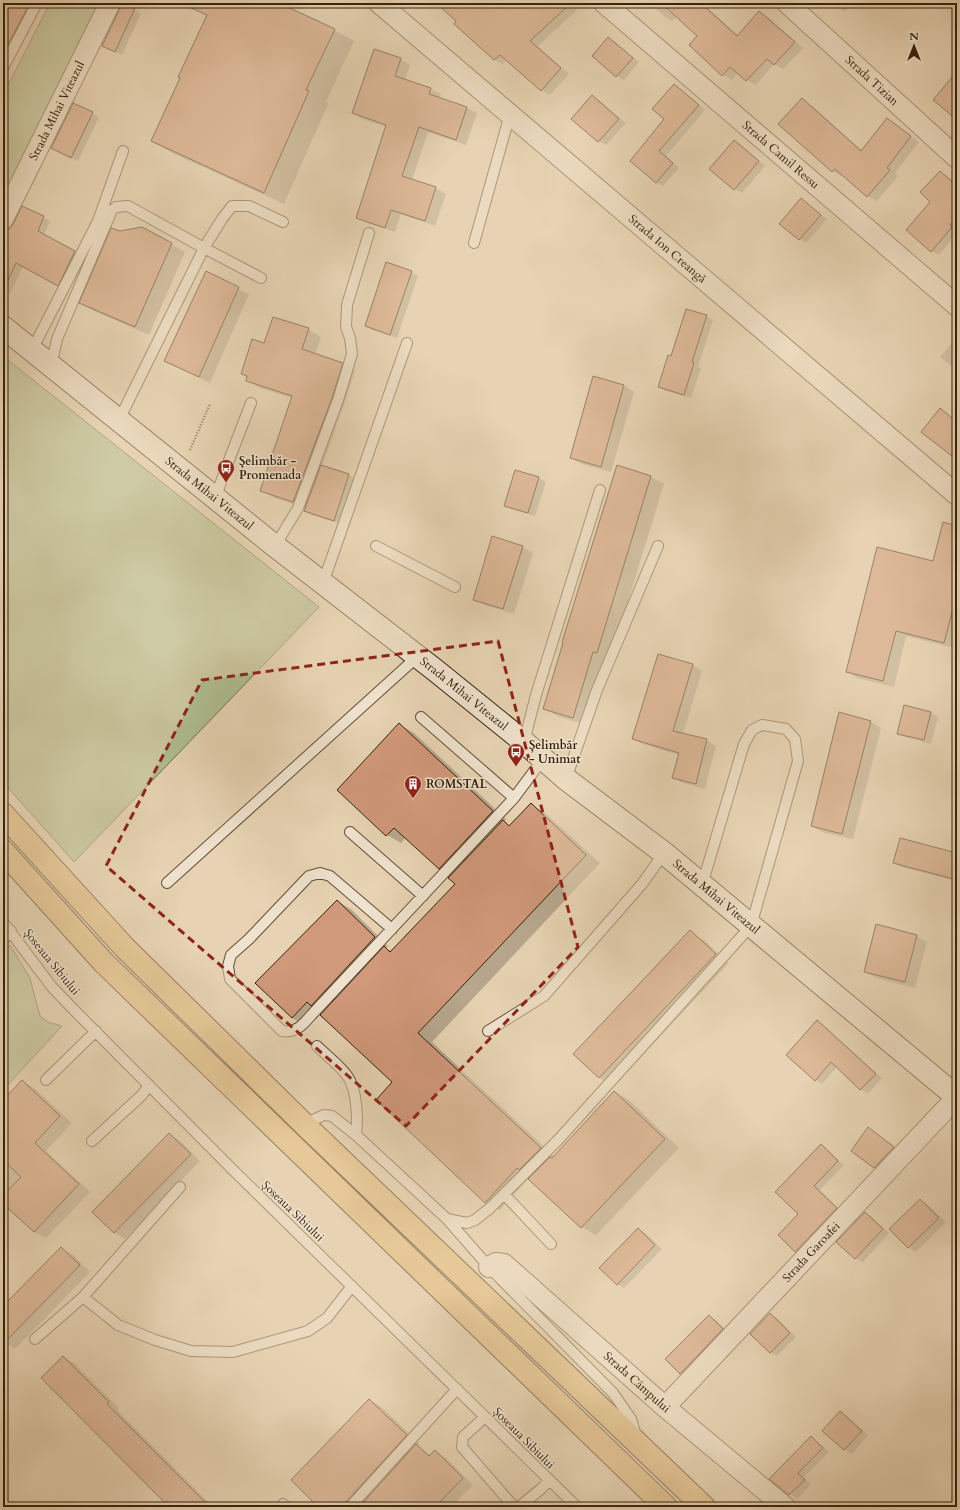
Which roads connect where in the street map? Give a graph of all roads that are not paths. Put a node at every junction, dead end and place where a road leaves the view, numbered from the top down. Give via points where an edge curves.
1 (37, 3) edge
2 (110, 3) edge
3 (379, 3) edge
4 (604, 3) edge
5 (787, 3) edge
6 (3, 68) edge
7 (510, 114) junction
8 (123, 151) dead end
9 (957, 158) edge
10 (3, 219) edge
11 (283, 222) dead end
12 (369, 233) dead end
13 (474, 243) dead end
14 (204, 248) junction
15 (261, 278) dead end
16 (957, 306) edge
17 (3, 327) edge
18 (407, 343) dead end
19 (32, 350) junction
20 (51, 366) junction
21 (251, 403) dead end
22 (119, 420) junction
23 (600, 490) dead end
24 (957, 494) edge
25 (216, 499) junction
26 (275, 546) junction
27 (376, 546) dead end
28 (658, 546) dead end
29 (323, 583) junction
30 (455, 587) dead end
31 (417, 657) junction
32 (421, 717) dead end
33 (524, 742) junction
34 (543, 759) junction
35 (566, 779) junction
36 (514, 798) junction
37 (3, 814) edge
38 (350, 832) dead end
39 (3, 851) edge
40 (664, 853) junction
41 (167, 883) dead end
42 (702, 885) junction
43 (423, 896) junction
44 (3, 922) edge
45 (751, 926) junction
46 (392, 929) junction
47 (11, 931) junction
48 (3, 940) edge
49 (96, 1031) junction
50 (488, 1031) dead end
51 (317, 1046) dead end
52 (46, 1080) dead end
53 (149, 1085) junction
54 (957, 1097) edge
55 (306, 1126) junction
56 (356, 1135) junction
57 (92, 1141) dead end
58 (180, 1187) dead end
59 (504, 1194) junction
60 (447, 1219) junction
61 (551, 1244) dead end
62 (489, 1266) junction
63 (352, 1286) junction
64 (83, 1297) junction
65 (35, 1339) dead end
66 (457, 1389) junction
67 (665, 1407) junction
68 (485, 1417) junction
69 (638, 1443) junction
70 (549, 1480) junction
71 (350, 1507) edge
72 (514, 1507) edge
73 (519, 1507) edge
74 (577, 1507) edge
75 (666, 1507) edge
76 (704, 1507) edge
77 (785, 1507) edge

1 - 6 lane
2 - 10 street, Strada Mihai Viteazul
3 - 7 street, Strada Ion Creangă
4 - 16 street, Strada Camil Ressu
5 - 9 street, Strada Tizian
7 - 13 lane
7 - 24 street, Strada Ion Creangă
8 - 19 lane via 98,222
11 - 14 lane via 249,206 232,206
12 - 26 lane via 346,304 346,327 352,354 338,400 298,508
14 - 15 lane
14 - 20 lane via 128,206 112,210 57,339
14 - 22 lane
17 - 19 main road, Strada Mihai Viteazul
18 - 29 lane
19 - 20 main road, Strada Mihai Viteazul
20 - 22 main road, Strada Mihai Viteazul
21 - 25 lane
22 - 25 main road, Strada Mihai Viteazul
23 - 33 lane via 536,695
25 - 26 main road, Strada Mihai Viteazul
26 - 29 main road, Strada Mihai Viteazul
27 - 30 lane
28 - 35 lane via 597,690
29 - 31 main road, Strada Mihai Viteazul
31 - 33 main road, Strada Mihai Viteazul
31 - 41 lane
32 - 36 lane
33 - 34 main road, Strada Mihai Viteazul
34 - 35 main road, Strada Mihai Viteazul
34 - 36 lane
35 - 40 main road, Strada Mihai Viteazul
36 - 43 lane
37 - 55 main road via 125,948
38 - 43 lane
39 - 75 main road via 104,963
40 - 42 main road, Strada Mihai Viteazul
40 - 50 lane via 642,884 544,996
42 - 45 main road, Strada Mihai Viteazul
42 - 45 lane via 744,744 752,730 762,725 786,730 795,739 798,761
43 - 46 lane
44 - 47 lane, Șoseaua Sibiului
45 - 54 main road, Strada Mihai Viteazul
45 - 59 lane via 558,1140
46 - 46 lane via 330,876 320,873 308,876 231,955 228,966 230,979 282,1031 297,1030
47 - 48 lane
47 - 49 lane, Șoseaua Sibiului via 52,986
49 - 52 lane
49 - 53 lane, Șoseaua Sibiului
51 - 56 lane via 352,1083 357,1116
53 - 57 lane via 142,1095
53 - 63 lane, Șoseaua Sibiului via 234,1172
54 - 67 street, Strada Garoafei
55 - 56 lane via 324,1115 332,1116
55 - 69 main road
56 - 60 lane
58 - 64 lane
59 - 60 lane via 475,1220 467,1223
59 - 61 lane
60 - 62 lane
62 - 67 street, Strada Câmpului via 496,1263 504,1264
62 - 69 lane via 613,1393 630,1419
63 - 64 lane via 327,1318 308,1332 233,1352 191,1351 155,1340 118,1325
63 - 66 lane, Șoseaua Sibiului
64 - 65 lane
66 - 68 lane, Șoseaua Sibiului
66 - 71 lane
67 - 77 street, Strada Câmpului
68 - 70 lane, Șoseaua Sibiului
68 - 72 lane via 463,1437 462,1447
69 - 76 main road
70 - 73 lane
70 - 74 lane, Șoseaua Sibiului

